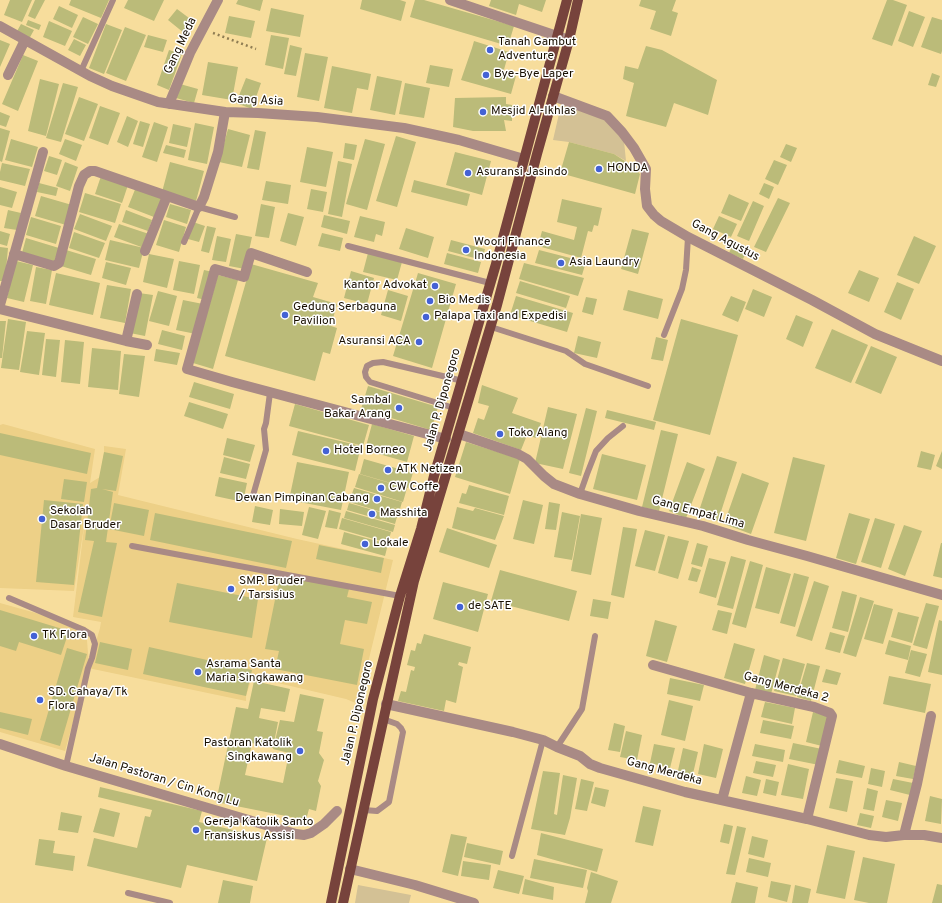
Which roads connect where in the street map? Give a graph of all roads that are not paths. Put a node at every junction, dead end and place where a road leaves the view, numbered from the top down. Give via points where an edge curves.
1 (113, 0) edge
2 (218, 0) edge
3 (450, 0) edge
4 (567, 0) edge
5 (578, 0) edge
6 (0, 26) edge
7 (557, 36) junction
8 (25, 40) junction
9 (569, 40) junction
10 (81, 71) junction
11 (8, 75) dead end
12 (553, 96) junction
13 (169, 104) junction
14 (225, 112) junction
15 (43, 152) dead end
16 (524, 159) junction
17 (167, 196) junction
18 (199, 207) junction
19 (235, 217) dead end
20 (688, 237) junction
21 (184, 242) dead end
22 (348, 246) dead end
23 (145, 250) dead end
24 (14, 254) junction
25 (307, 272) dead end
26 (490, 283) junction
27 (137, 294) dead end
28 (0, 305) edge
29 (0, 309) edge
30 (491, 327) junction
31 (664, 335) dead end
32 (126, 341) junction
33 (147, 345) dead end
34 (942, 361) edge
35 (462, 381) junction
36 (648, 386) dead end
37 (270, 392) junction
38 (454, 408) junction
39 (623, 426) dead end
40 (459, 434) junction
41 (446, 440) junction
42 (580, 494) junction
43 (252, 499) dead end
44 (132, 546) dead end
45 (942, 595) edge
46 (400, 596) junction
47 (9, 598) dead end
48 (595, 636) dead end
49 (653, 665) dead end
50 (751, 693) junction
51 (386, 704) junction
52 (931, 716) dead end
53 (382, 719) junction
54 (364, 738) junction
55 (543, 740) junction
56 (378, 741) junction
57 (0, 744) edge
58 (557, 747) junction
59 (66, 766) junction
60 (722, 800) junction
61 (337, 810) dead end
62 (364, 810) junction
63 (807, 819) junction
64 (904, 835) junction
65 (942, 838) edge
66 (512, 856) dead end
67 (350, 868) junction
68 (128, 893) dead end
69 (170, 903) edge
70 (332, 903) edge
71 (343, 903) edge
72 (474, 903) edge

1 - 10 lane
2 - 13 street, Gang Meda via 190,53
3 - 7 street
4 - 7 main road, Jalan P. Diponegoro
5 - 9 main road, Jalan P. Diponegoro
6 - 8 street, Gang Asia
7 - 9 street
7 - 16 main road, Jalan P. Diponegoro
8 - 10 street, Gang Asia
8 - 11 street
9 - 12 main road, Jalan P. Diponegoro
10 - 13 street, Gang Asia via 112,86
12 - 20 street, Gang Agustus via 607,116 612,121 634,148 646,169 647,206 661,221
12 - 30 main road, Jalan P. Diponegoro
13 - 14 street, Gang Asia
14 - 16 street, Gang Asia via 317,117 404,128 459,140
14 - 18 street via 218,152
15 - 24 street
16 - 26 main road, Jalan P. Diponegoro
17 - 18 street
17 - 23 street
17 - 24 street via 90,171 79,186 59,263 54,266
18 - 19 lane
18 - 21 lane
20 - 31 lane via 682,289
20 - 34 street, Gang Agustus via 875,334
22 - 26 lane
24 - 28 street
25 - 37 street via 251,253 244,277 215,269 187,369
26 - 35 main road, Jalan P. Diponegoro
27 - 32 street
29 - 32 street
30 - 36 lane via 566,350 585,364
30 - 40 main road, Jalan P. Diponegoro
32 - 33 street
35 - 38 main road, Jalan P. Diponegoro
35 - 38 lane via 383,362 367,366 365,372 370,382
37 - 41 street
37 - 43 lane via 264,428 266,450
38 - 41 main road, Jalan P. Diponegoro
39 - 42 lane via 596,451
40 - 42 street, Gang Empat Lima via 518,454 554,484
40 - 51 main road, Jalan P. Diponegoro via 414,581
41 - 46 main road, Jalan P. Diponegoro
42 - 45 street, Gang Empat Lima via 703,526
44 - 46 lane
46 - 54 main road, Jalan P. Diponegoro
47 - 59 lane via 92,635 95,644
48 - 58 lane via 582,709
49 - 50 street, Gang Merdeka 2
50 - 60 street
50 - 63 street, Gang Merdeka 2 via 814,707 827,711 832,716
51 - 53 main road, Jalan P. Diponegoro
51 - 55 street, Gang Merdeka
52 - 64 street
53 - 56 main road, Jalan P. Diponegoro
53 - 62 lane via 397,724 403,732 389,802 377,811
54 - 56 main road
54 - 70 main road, Jalan P. Diponegoro
55 - 58 street, Gang Merdeka
55 - 66 lane
56 - 62 main road, Jalan P. Diponegoro
57 - 59 street, Jalan Pastoran / Cin Kong Lu
58 - 60 street, Gang Merdeka via 580,756 600,768
59 - 61 street, Jalan Pastoran / Cin Kong Lu via 296,834 311,833
60 - 63 street, Gang Merdeka
62 - 67 main road, Jalan P. Diponegoro
63 - 64 street, Gang Merdeka via 869,835
64 - 65 street, Gang Merdeka
67 - 71 main road, Jalan P. Diponegoro
67 - 72 street
68 - 69 lane

